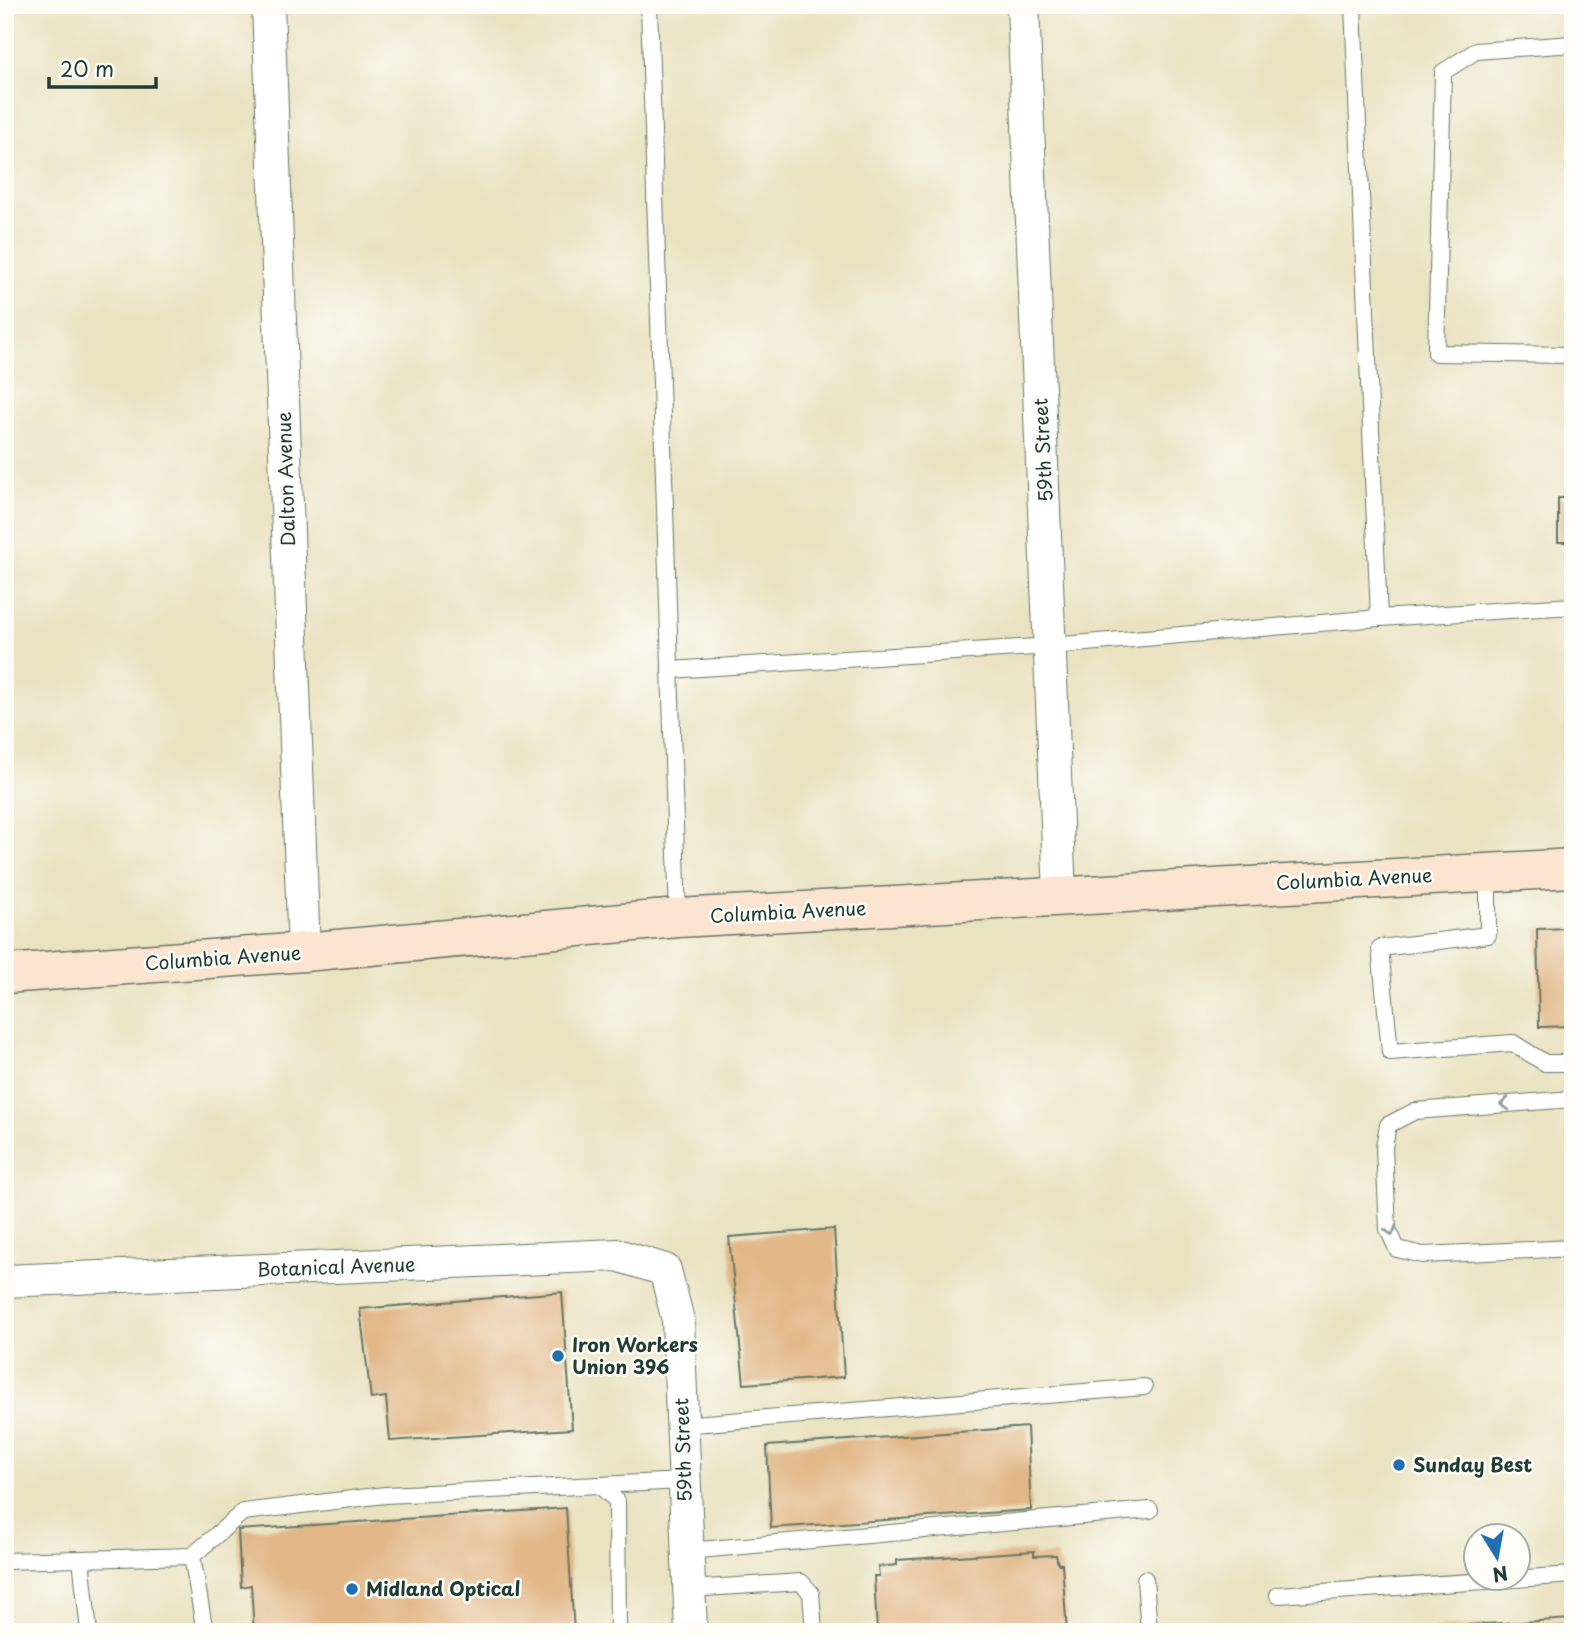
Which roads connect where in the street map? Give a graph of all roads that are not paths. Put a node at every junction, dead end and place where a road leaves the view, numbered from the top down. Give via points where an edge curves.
1 (268, 5) edge
2 (649, 5) edge
3 (1023, 5) edge
4 (1353, 5) edge
5 (1573, 44) edge
6 (1573, 355) edge
7 (1573, 606) edge
8 (1379, 618) junction
9 (1051, 646) junction
10 (670, 670) junction
11 (1573, 867) edge
12 (1488, 872) junction
13 (1060, 895) junction
14 (678, 918) junction
15 (304, 952) junction
16 (5, 974) edge
17 (1573, 1063) edge
18 (1573, 1099) edge
19 (1573, 1248) edge
20 (664, 1270) joint
21 (5, 1281) edge
22 (1144, 1387) dead end
23 (682, 1424) junction
24 (685, 1480) junction
25 (599, 1485) junction
26 (1150, 1510) dead end
27 (688, 1551) junction
28 (192, 1556) junction
29 (81, 1559) junction
30 (5, 1561) edge
31 (1573, 1575) edge
32 (1145, 1579) dead end
33 (689, 1590) junction
34 (1278, 1595) dead end
35 (89, 1632) edge
36 (205, 1632) edge
37 (618, 1632) edge
38 (691, 1632) edge
39 (814, 1632) edge
40 (1149, 1632) edge

1 - 15 street, Dalton Avenue
2 - 10 lane
3 - 9 street, 59th Street
4 - 8 lane
5 - 6 lane via 1476,51 1443,72 1436,353
7 - 8 lane
8 - 9 lane
9 - 10 lane
9 - 13 street, 59th Street
10 - 14 lane
11 - 12 street, Columbia Avenue
12 - 13 street, Columbia Avenue
12 - 17 lane via 1488,935 1380,948 1390,1052 1513,1043 1545,1063
13 - 14 street, Columbia Avenue
14 - 15 street, Columbia Avenue
15 - 16 street, Columbia Avenue
18 -> 19 lane via 1415,1111 1388,1125 1384,1148 1388,1229 1397,1249 1423,1255
20 - 21 street, Botanical Avenue via 617,1255
20 - 23 street, 59th Street via 678,1320
22 - 23 lane
23 - 24 street, 59th Street
24 - 25 lane
24 - 27 street, 59th Street
25 - 28 lane via 385,1495 243,1512
25 - 37 lane via 617,1501
26 - 27 lane
27 - 33 street, 59th Street
28 - 29 lane
28 - 36 lane
29 - 30 lane
29 - 35 lane
31 - 34 lane
32 - 40 lane
33 - 38 street, 59th Street
33 - 39 lane via 801,1581 811,1593

